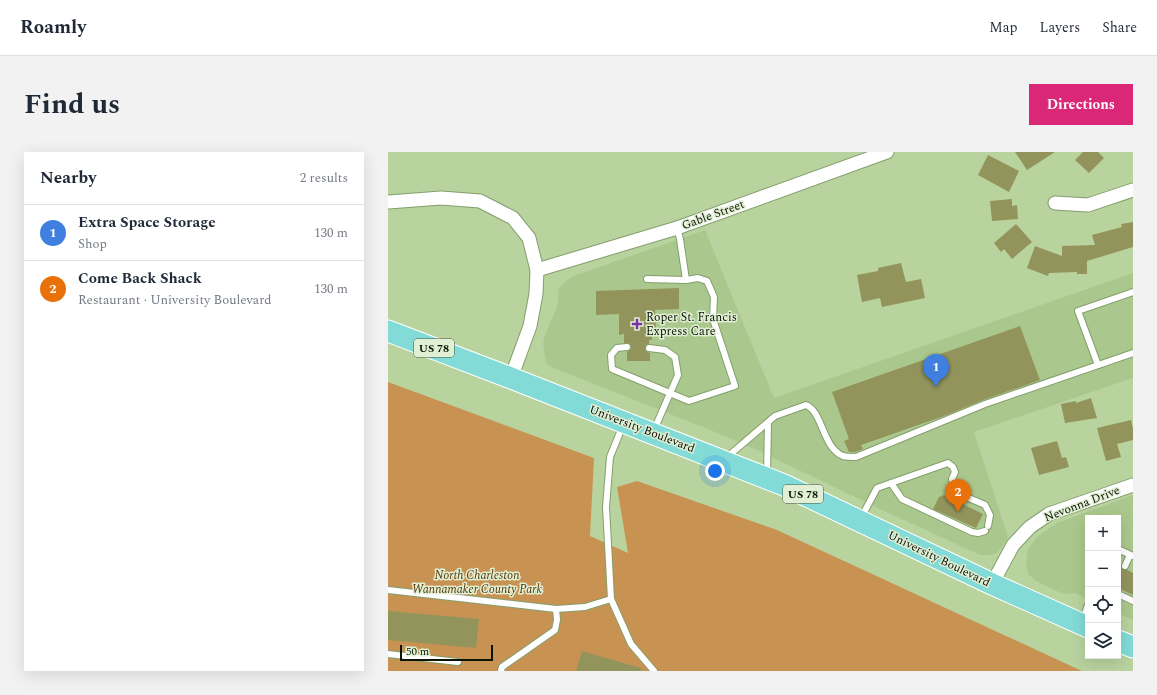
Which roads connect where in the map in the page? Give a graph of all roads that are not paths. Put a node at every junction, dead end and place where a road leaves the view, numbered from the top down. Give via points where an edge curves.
1 (887, 152) edge
2 (1133, 190) edge
3 (388, 202) edge
4 (1055, 203) dead end
5 (677, 228) junction
6 (537, 270) junction
7 (647, 279) dead end
8 (686, 280) junction
9 (1133, 292) edge
10 (388, 331) edge
11 (627, 347) dead end
12 (649, 348) dead end
13 (1133, 353) edge
14 (1098, 364) junction
15 (511, 378) junction
16 (670, 393) junction
17 (624, 422) junction
18 (768, 423) junction
19 (652, 433) junction
20 (723, 461) junction
21 (767, 478) junction
22 (891, 483) junction
23 (1133, 485) edge
24 (859, 521) junction
25 (1121, 550) edge
26 (1131, 555) edge
27 (1125, 566) dead end
28 (992, 584) junction
29 (388, 590) edge
30 (1121, 595) edge
31 (1132, 598) edge
32 (611, 600) junction
33 (556, 610) junction
34 (1085, 619) edge
35 (1121, 642) edge
36 (1133, 648) edge
37 (388, 654) edge
38 (458, 662) dead end
39 (501, 671) edge
40 (654, 671) edge

1 - 5 street, Gable Street
2 - 4 street via 1088,205
3 - 6 street via 441,198 480,202 513,218 529,238
5 - 6 street, Gable Street
5 - 8 lane
6 - 15 street via 530,326
7 - 8 lane
8 - 16 lane via 698,278 707,281 714,297 713,318 735,386 689,401
9 - 14 lane via 1078,310
10 - 15 main road, University Boulevard / US 78
11 - 16 lane via 617,348 611,355 612,369
12 - 16 lane via 665,350 675,358 678,375
13 - 14 lane
14 - 18 lane via 985,404 856,458 844,456 834,450 811,407 806,406 775,416
15 - 17 main road, University Boulevard / US 78
16 - 19 lane
17 - 19 main road, University Boulevard / US 78
17 - 32 lane via 610,457 606,507
18 - 20 lane
18 - 21 lane
19 - 20 main road, University Boulevard / US 78
20 - 21 main road, University Boulevard / US 78
21 - 24 main road, University Boulevard / US 78
22 - 22 lane via 948,463 954,467 952,479 955,492 985,505 990,520 987,528 978,533 972,532 902,499
22 - 24 lane via 877,488
23 - 28 street, Nevonna Drive via 1049,514 1030,527 1013,545
24 - 28 main road, University Boulevard / US 78
25 - 26 lane
26 - 27 lane
28 - 34 main road, University Boulevard / US 78
29 - 33 lane
30 - 31 lane
32 - 33 lane via 585,607
32 - 40 lane via 631,644
33 - 39 lane via 555,630 502,667
35 - 36 main road
37 - 38 lane

